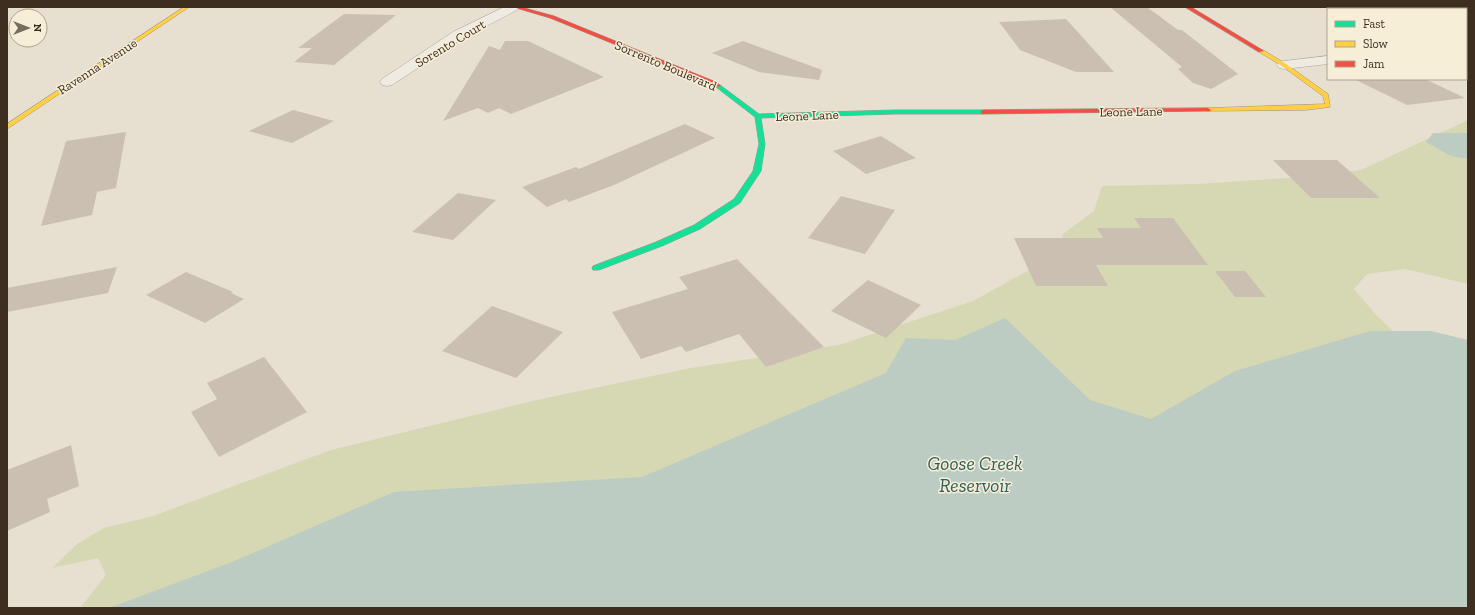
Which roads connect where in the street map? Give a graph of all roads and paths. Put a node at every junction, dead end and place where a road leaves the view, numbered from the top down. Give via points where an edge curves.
1 (187, 7) edge
2 (514, 7) edge
3 (1187, 7) edge
4 (1327, 60) edge
5 (1284, 65) junction
6 (387, 82) dead end
7 (758, 116) junction
8 (7, 127) edge
9 (596, 268) dead end

1 - 8 street, Ravenna Avenue
2 - 6 street, Sorento Court via 458,36
2 - 7 street, Sorrento Boulevard via 552,17 714,83
3 - 5 street, Leone Lane
4 - 5 street
5 - 7 street, Leone Lane via 1326,95 1328,106 1104,112 894,112
7 - 9 street via 762,144 757,171 737,201 697,227

